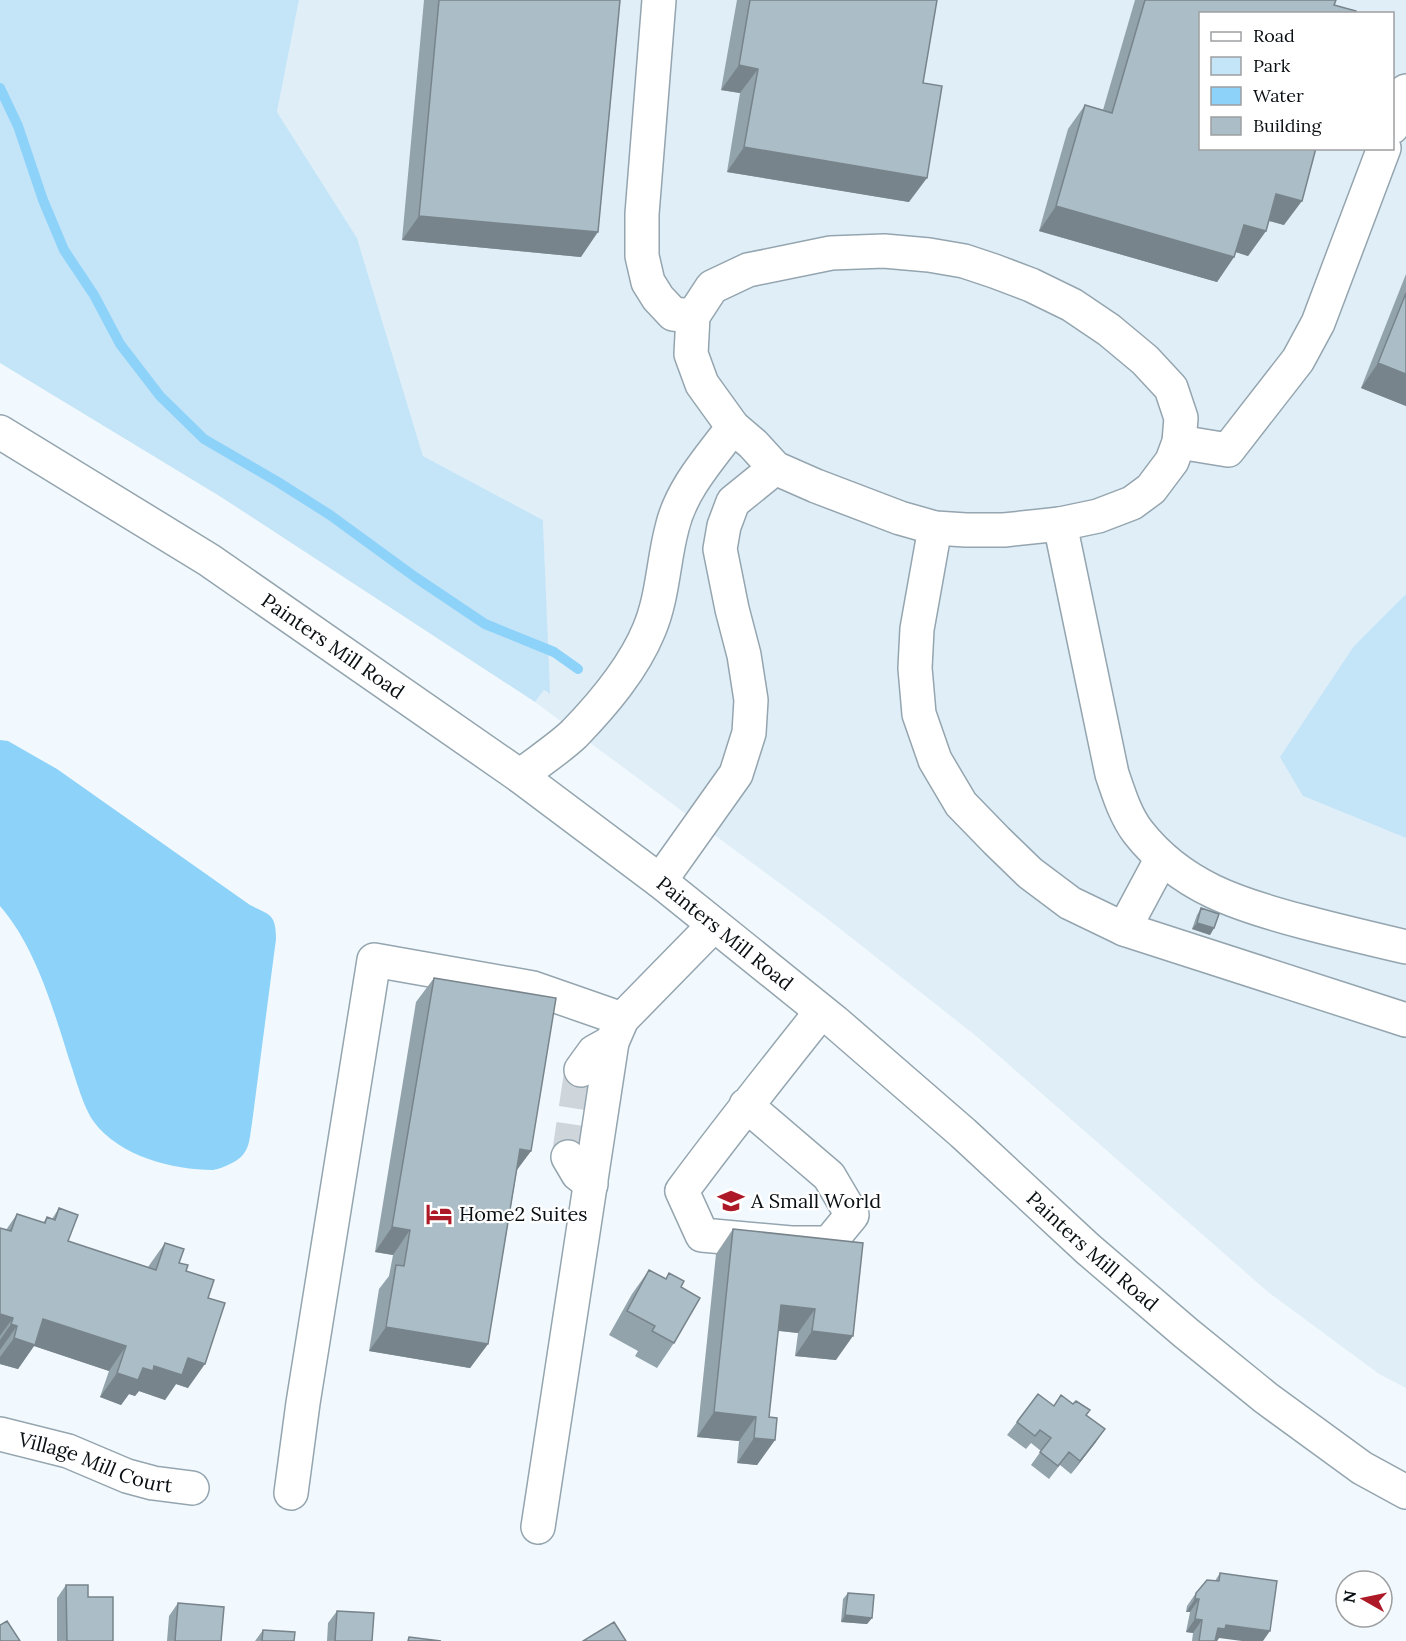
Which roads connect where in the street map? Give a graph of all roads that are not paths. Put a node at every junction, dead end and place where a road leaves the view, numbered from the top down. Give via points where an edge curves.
1 (660, 0) edge
2 (1406, 91) edge
3 (1394, 122) edge
4 (1383, 150) edge
5 (693, 316) junction
6 (733, 427) junction
7 (0, 432) edge
8 (1179, 442) junction
9 (775, 468) junction
10 (1060, 524) junction
11 (672, 526) junction
12 (935, 528) junction
13 (722, 539) junction
14 (520, 776) junction
15 (1162, 858) junction
16 (660, 881) junction
17 (714, 925) junction
18 (1124, 929) junction
19 (1406, 947) edge
20 (821, 1012) junction
21 (1406, 1020) edge
22 (617, 1031) junction
23 (581, 1070) tunnel mouth
24 (746, 1105) junction
25 (568, 1156) tunnel mouth
26 (591, 1184) junction
27 (0, 1434) edge
28 (192, 1488) dead end
29 (1406, 1492) edge
30 (291, 1493) dead end
31 (538, 1527) dead end

1 - 5 main road via 642,256 648,282 658,298 673,314
2 - 3 main road
4 - 8 main road via 1318,323 1298,360 1228,450
5 - 6 main road via 691,354 702,384
5 - 8 main road via 712,287 748,270 785,261 831,253 884,251 964,261 1072,305 1145,360 1171,388 1181,418
6 - 9 main road
6 - 11 main road via 683,498
7 - 14 main road, Painters Mill Road via 209,560
8 - 10 main road via 1172,461 1151,489 1132,503
9 - 12 main road via 862,504
9 - 13 main road via 733,502
10 - 12 main road via 1004,530
10 - 15 main road via 1112,774 1122,804 1138,831
11 - 13 main road
11 - 14 main road via 660,598 649,631 629,667 573,735
12 - 18 main road via 917,629 915,668 919,714 935,760 961,804 1030,873 1070,903
13 - 16 main road via 723,570 751,700 749,733 736,774
14 - 16 main road, Painters Mill Road
15 - 18 main road
15 - 19 main road via 1211,891 1254,909
16 - 17 main road, Painters Mill Road
17 - 20 main road, Painters Mill Road
17 - 22 main road
18 - 21 main road
20 - 24 main road
20 - 29 main road, Painters Mill Road via 1195,1340 1362,1468
22 - 23 main road
22 - 26 main road
22 - 30 main road via 533,988 374,960
24 - 24 main road via 682,1191 702,1235 829,1243 852,1215 829,1176
25 - 26 main road via 578,1174
26 - 31 main road
27 - 28 main road, Village Mill Court via 68,1451 127,1476

